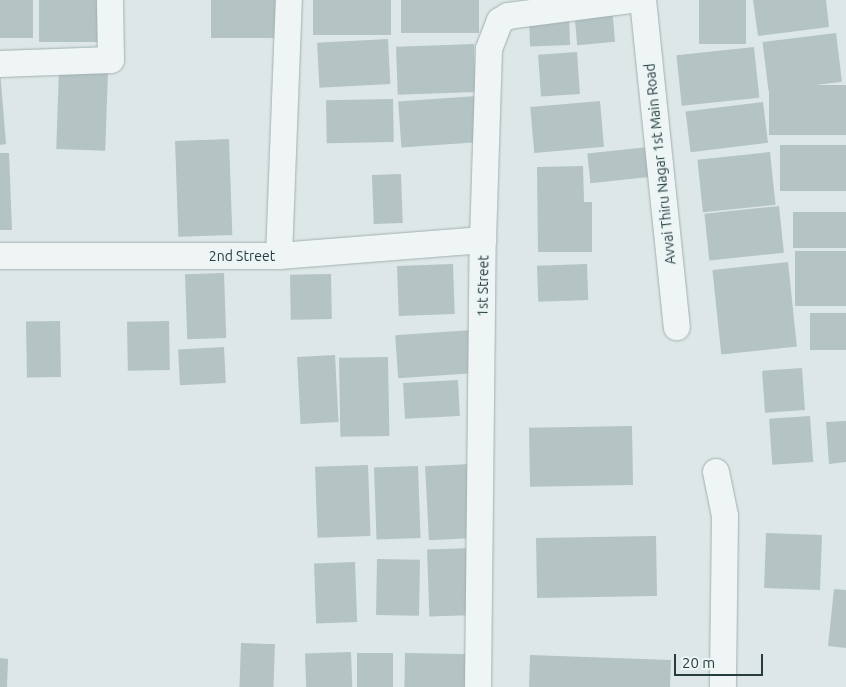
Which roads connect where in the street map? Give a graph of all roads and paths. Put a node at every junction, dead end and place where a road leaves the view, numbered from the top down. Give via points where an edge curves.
1 (110, 0) edge
2 (289, 0) edge
3 (631, 0) edge
4 (643, 0) edge
5 (0, 64) edge
6 (484, 240) junction
7 (0, 256) edge
8 (279, 256) junction
9 (677, 327) dead end
10 (716, 472) dead end
11 (478, 687) edge
12 (723, 687) edge

1 - 5 street via 111,60
2 - 8 street
3 - 6 street, 1st Street via 508,16 500,21 489,49
4 - 9 street, Avvai Thiru Nagar 1st Main Road
6 - 8 street, 2nd Street
6 - 11 street, 1st Street
7 - 8 street, 2nd Street
10 - 12 street via 725,516

